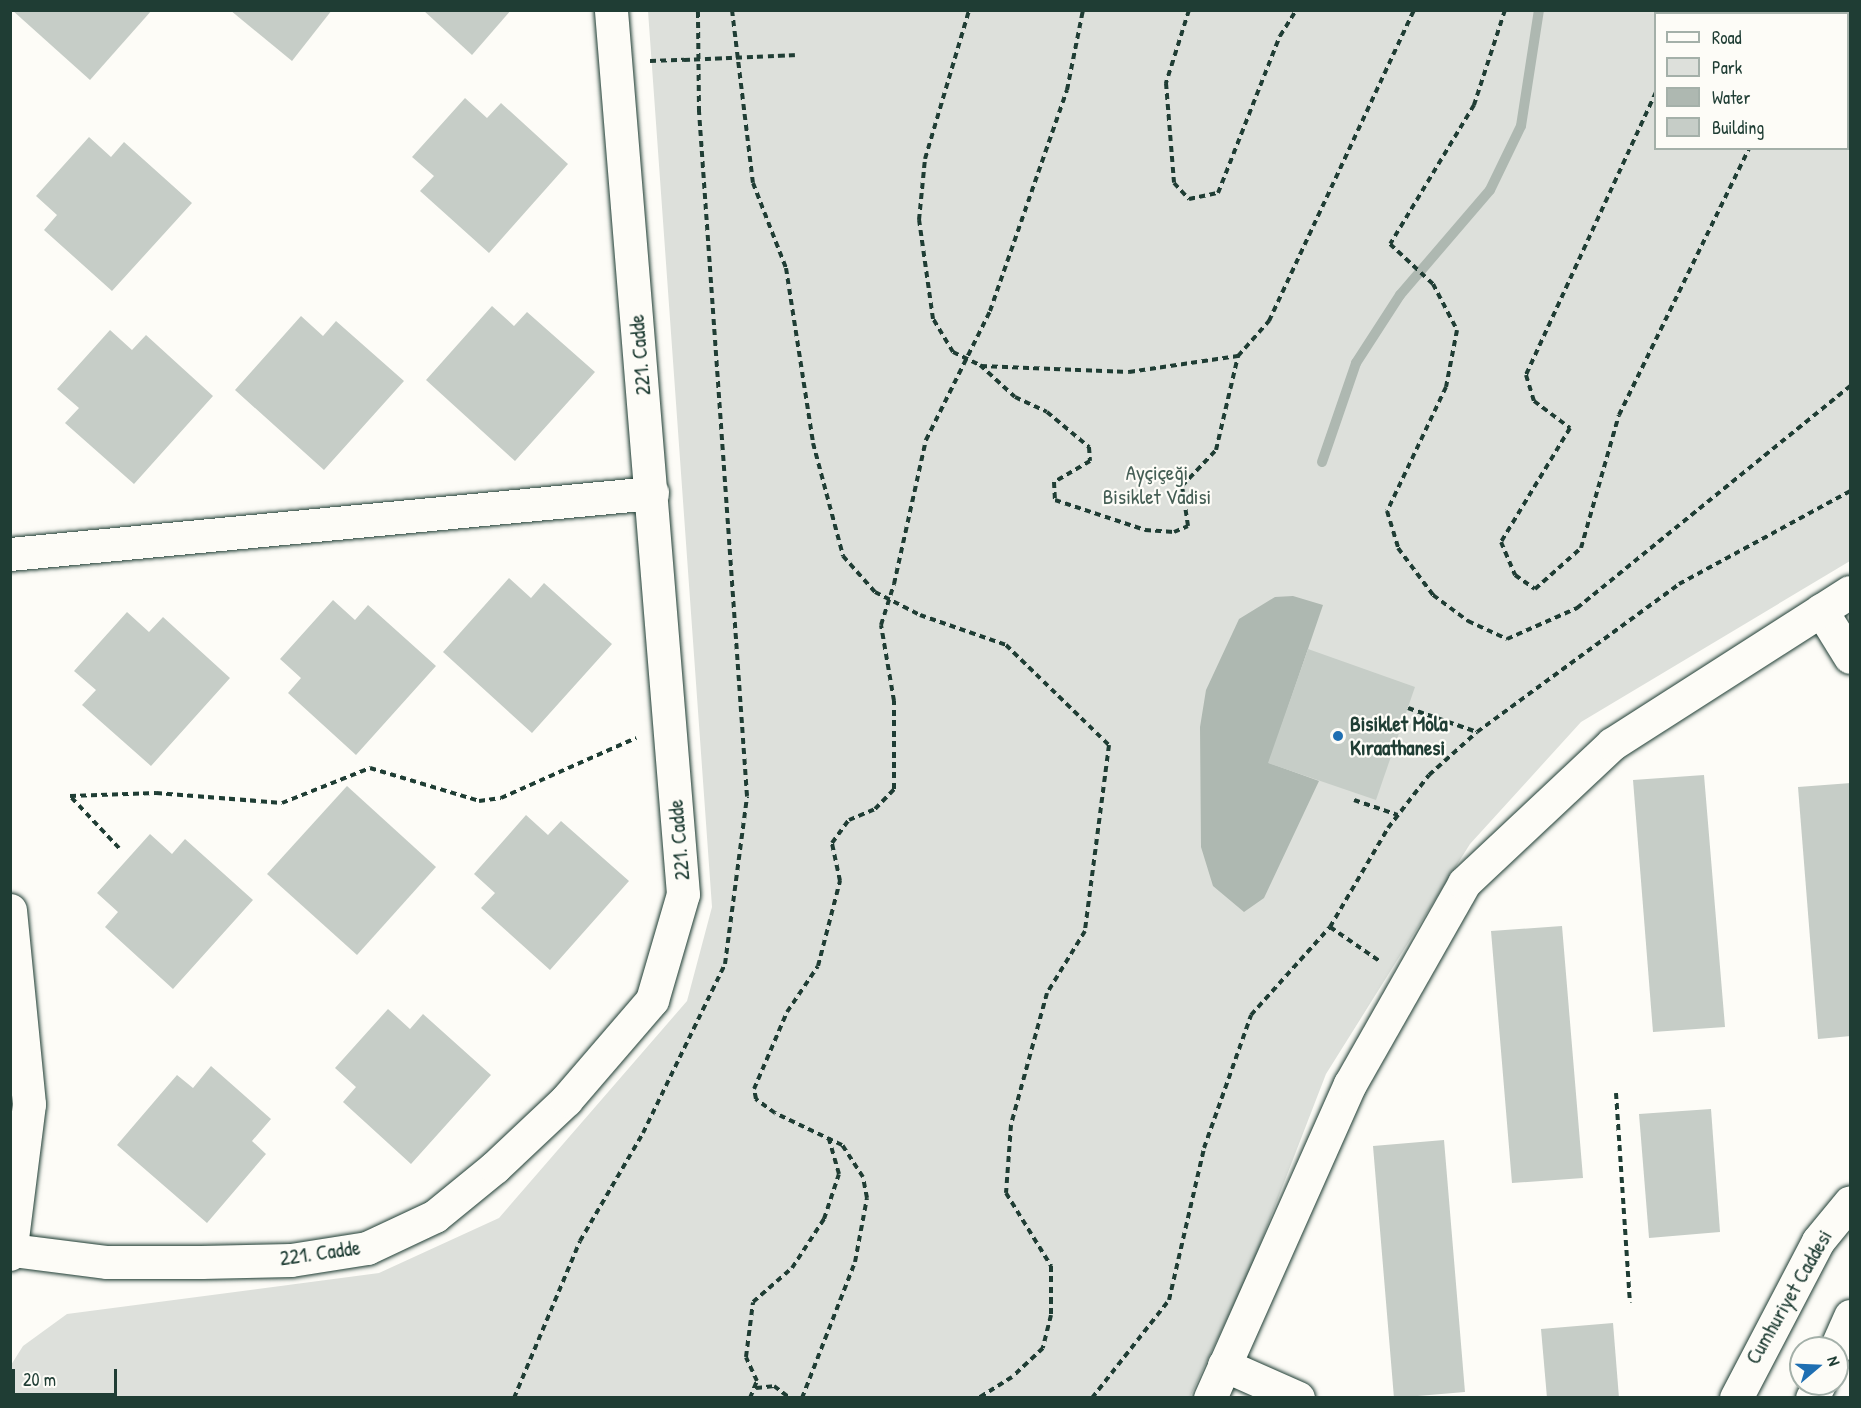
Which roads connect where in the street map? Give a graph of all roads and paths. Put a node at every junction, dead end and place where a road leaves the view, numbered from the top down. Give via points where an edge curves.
1 (611, 10) edge
2 (732, 10) edge
3 (969, 10) edge
4 (1083, 10) edge
5 (1189, 10) edge
6 (1296, 10) edge
7 (1414, 10) edge
8 (1505, 10) edge
9 (798, 55) dead end
10 (684, 60) dead end
11 (1654, 96) edge
12 (1748, 150) edge
13 (1238, 356) junction
14 (980, 365) junction
15 (1851, 386) edge
16 (1851, 491) edge
17 (652, 493) junction
18 (10, 554) edge
19 (1851, 592) edge
20 (1821, 610) junction
21 (1851, 657) edge
22 (1408, 708) dead end
23 (670, 722) junction
24 (1477, 732) junction
25 (1354, 800) dead end
26 (1398, 815) junction
27 (119, 848) dead end
28 (10, 910) edge
29 (1330, 927) junction
30 (1408, 981) junction
31 (1616, 1093) dead end
32 (826, 1133) junction
33 (1851, 1202) edge
34 (11, 1252) edge
35 (1630, 1304) dead end
36 (1851, 1316) edge
37 (1842, 1336) edge
38 (1224, 1365) junction
39 (755, 1388) junction
40 (750, 1398) edge
41 (790, 1398) edge
42 (802, 1398) edge
43 (978, 1398) edge
44 (1092, 1398) edge
45 (1210, 1398) edge
46 (1298, 1398) edge
47 (1736, 1398) edge

1 - 17 street, 221. Cadde
2 - 43 path via 753,183 786,268 813,443 843,556 875,592 920,615 1006,645 1109,745 1085,931 1047,993 1011,1125 1006,1193 1051,1266 1051,1315 1042,1348 1012,1377
3 - 14 path, bridge via 925,159 919,220 933,319 953,352
4 - 32 path, bridge via 1067,90 990,310 926,440 917,498 881,625 894,701 894,789 875,809 849,820 832,843 840,881 818,966 790,1005 754,1089 756,1099 775,1113
5 - 6 path via 1166,82 1174,183 1189,199 1218,193 1280,36
7 - 13 path via 1269,321
8 - 15 path via 1474,105 1390,244 1433,284 1457,330 1446,387 1387,512 1398,548 1433,595 1468,621 1508,639 1577,608
9 - 10 path, bridge
11 - 12 path via 1526,375 1534,401 1570,428 1501,542 1515,575 1535,589 1581,548 1619,415
13 - 14 path via 1129,372
13 - 14 path via 1216,450 1182,486 1188,526 1174,532 1145,530 1055,500 1054,482 1090,460 1089,447 1047,412 1015,397
16 - 24 path via 1679,584
17 - 18 street
17 - 23 street, 221. Cadde
19 - 20 street
20 - 21 street
20 - 30 street via 1612,744 1464,883
22 - 24 path
23 - 27 path via 501,798 479,801 370,768 338,776 282,803 156,793 70,796
23 - 34 street, 221. Cadde via 683,894 651,1000 566,1100 487,1174 435,1216 367,1248 291,1260 107,1262
24 - 26 path via 1429,775
25 - 26 path
26 - 29 path
28 - 34 street via 29,1104
29 - 30 path
29 - 44 path via 1251,1015 1204,1148 1168,1300
30 - 38 street via 1350,1084
31 - 35 path
32 - 39 path via 839,1174 824,1219 792,1268 753,1302 746,1357
32 - 42 path via 842,1145 863,1178 866,1218 855,1262
33 - 47 street, Cumhuriyet Caddesi via 1818,1241
36 - 37 street
38 - 45 street
38 - 46 street
39 - 40 path
39 - 41 path via 774,1386

